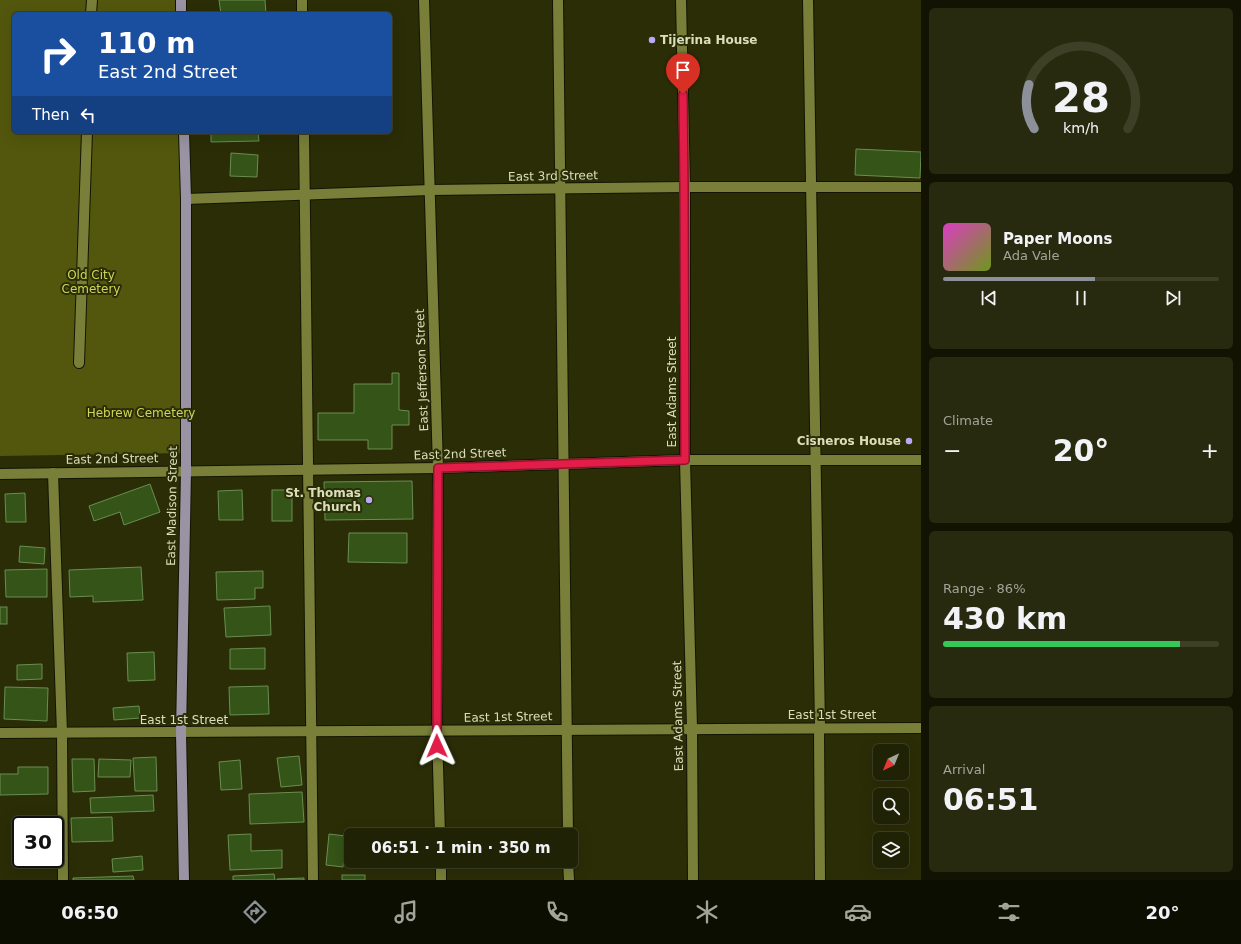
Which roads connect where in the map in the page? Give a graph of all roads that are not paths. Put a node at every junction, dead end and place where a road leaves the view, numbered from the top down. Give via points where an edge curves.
1 (92, 0) edge
2 (181, 0) edge
3 (302, 0) edge
4 (424, 0) edge
5 (558, 0) edge
6 (681, 0) edge
7 (808, 0) edge
8 (91, 12) edge
9 (181, 12) edge
10 (302, 12) edge
11 (87, 134) edge
12 (184, 134) edge
13 (304, 134) edge
14 (684, 187) junction
15 (811, 187) junction
16 (921, 187) edge
17 (561, 189) junction
18 (430, 190) junction
19 (304, 195) junction
20 (186, 199) junction
21 (79, 364) dead end
22 (685, 460) junction
23 (816, 460) junction
24 (921, 460) edge
25 (564, 463) junction
26 (438, 468) junction
27 (308, 469) junction
28 (186, 471) junction
29 (53, 473) junction
30 (0, 474) edge
31 (692, 728) junction
32 (820, 728) junction
33 (921, 728) edge
34 (568, 729) junction
35 (437, 731) junction
36 (312, 732) junction
37 (0, 733) edge
38 (62, 733) junction
39 (181, 733) junction
40 (440, 828) edge
41 (568, 828) edge
42 (441, 868) edge
43 (568, 868) edge
44 (63, 880) edge
45 (184, 880) edge
46 (313, 880) edge
47 (442, 880) edge
48 (568, 880) edge
49 (693, 880) edge
50 (820, 880) edge

1 - 8 street
2 - 9 main road
3 - 10 street
4 - 18 street, East Jefferson Street
5 - 17 street
6 - 14 street, East Adams Street
7 - 15 street
11 - 21 street
12 - 20 main road, East Madison Street
13 - 19 street
14 - 15 street, East 3rd Street
14 - 17 street, East 3rd Street
14 - 22 street, East Adams Street
15 - 16 street, East 3rd Street
15 - 23 street
17 - 18 street, East 3rd Street
17 - 25 street
18 - 19 street, East 3rd Street
18 - 26 street, East Jefferson Street
19 - 20 street, East 3rd Street
19 - 27 street
20 - 28 main road, East Madison Street
22 - 23 street, East 2nd Street
22 - 25 street, East 2nd Street
22 - 31 street, East Adams Street
23 - 24 street, East 2nd Street
23 - 32 street
25 - 26 street, East 2nd Street
25 - 34 street
26 - 27 street, East 2nd Street
26 - 35 street, East Jefferson Street
27 - 28 street, East 2nd Street
27 - 36 street
28 - 29 street, East 2nd Street
28 - 39 main road, East Madison Street
29 - 30 street, East 2nd Street
29 - 38 street
31 - 32 street, East 1st Street
31 - 34 street, East 1st Street
31 - 49 street, East Adams Street
32 - 33 street, East 1st Street
32 - 50 street
34 - 35 street, East 1st Street
34 - 41 street
35 - 36 street, East 1st Street
35 - 40 street, East Jefferson Street
36 - 39 street, East 1st Street
36 - 46 street
37 - 38 street, East 1st Street
38 - 39 street, East 1st Street
38 - 44 street
39 - 45 main road, East Madison Street
42 - 47 street
43 - 48 street

